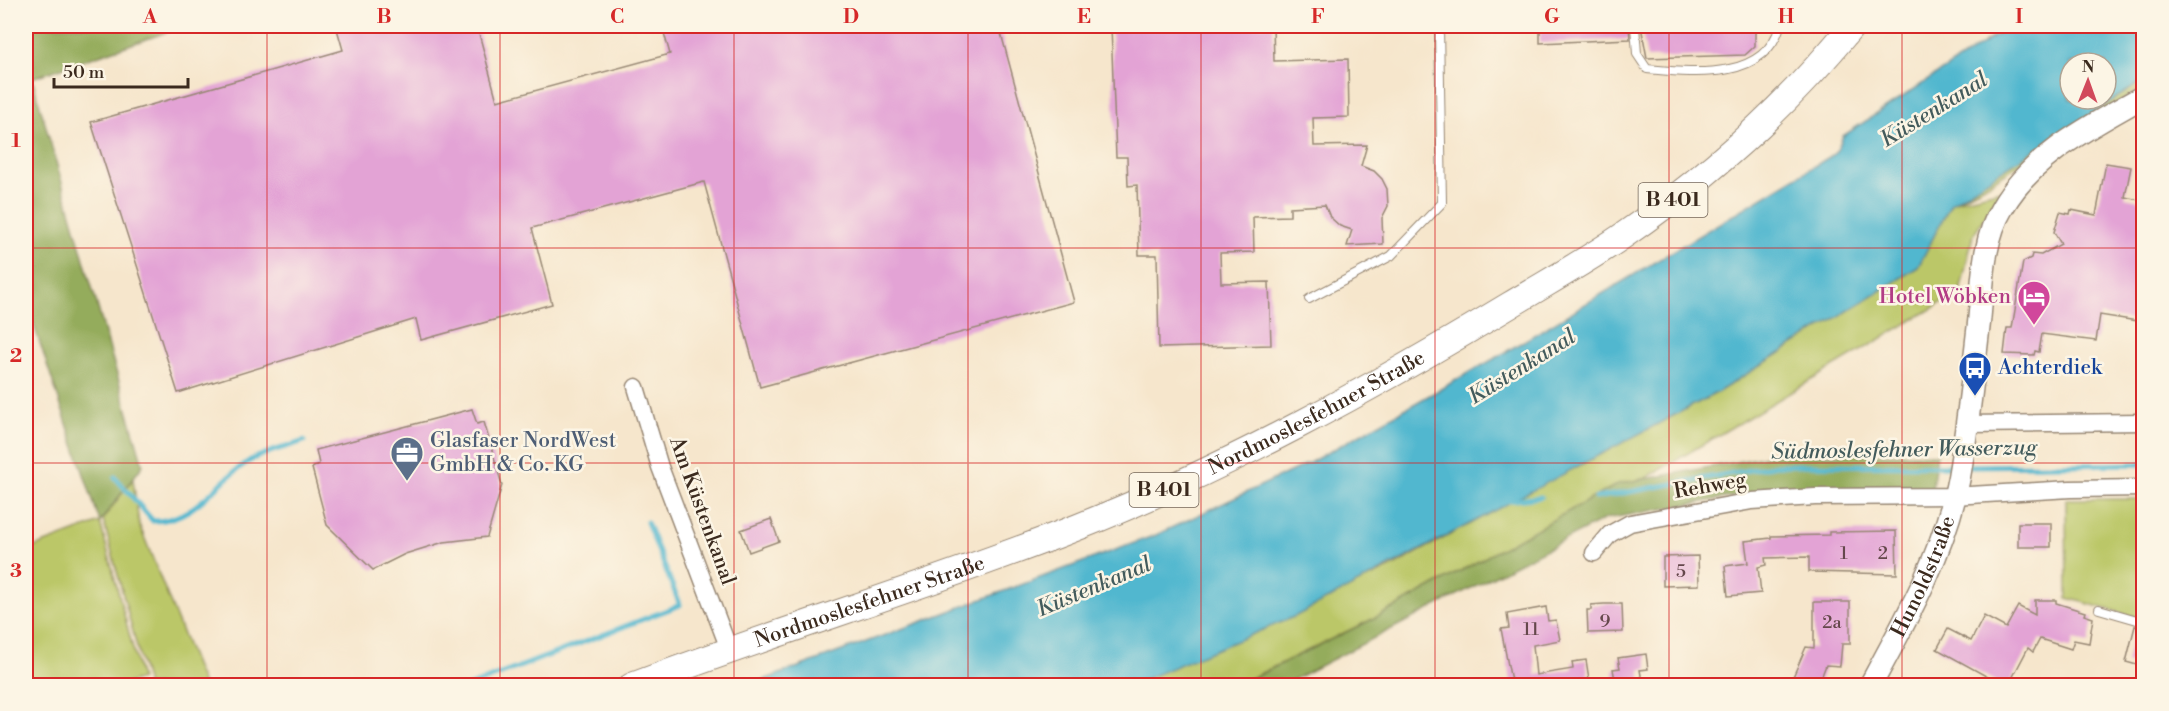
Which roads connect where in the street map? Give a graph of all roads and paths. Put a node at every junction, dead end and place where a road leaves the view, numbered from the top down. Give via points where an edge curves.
1 (1439, 26) edge
2 (1635, 26) edge
3 (1780, 26) edge
4 (1852, 26) edge
5 (2144, 96) edge
6 (1309, 299) dead end
7 (636, 387) dead end
8 (2144, 422) edge
9 (1966, 424) junction
10 (1959, 472) junction
11 (2144, 488) edge
12 (1594, 553) dead end
13 (2099, 609) dead end
14 (2144, 622) edge
15 (729, 649) junction
16 (632, 686) edge
17 (1870, 686) edge

1 - 6 lane via 1443,203 1391,256
2 - 3 lane via 1637,54 1647,69 1672,71 1746,66 1777,36
4 - 15 main road, Nordmoslesfehner Straße / B 401 via 1766,120 1682,193 1622,237 1461,335 1292,430 1078,527
5 - 9 street, Hunoldstraße via 2047,156 2019,183 2001,209 1990,236 1984,269
7 - 15 street, Am Küstenkanal via 660,467
8 - 9 street
9 - 10 street, Hunoldstraße
10 - 11 street, Rehweg via 2070,489
10 - 12 street, Rehweg via 1815,497 1752,501 1630,524 1610,534
10 - 17 street, Hunoldstraße via 1944,531 1913,604
13 - 14 lane
15 - 16 main road, Nordmoslesfehner Straße / B 401

